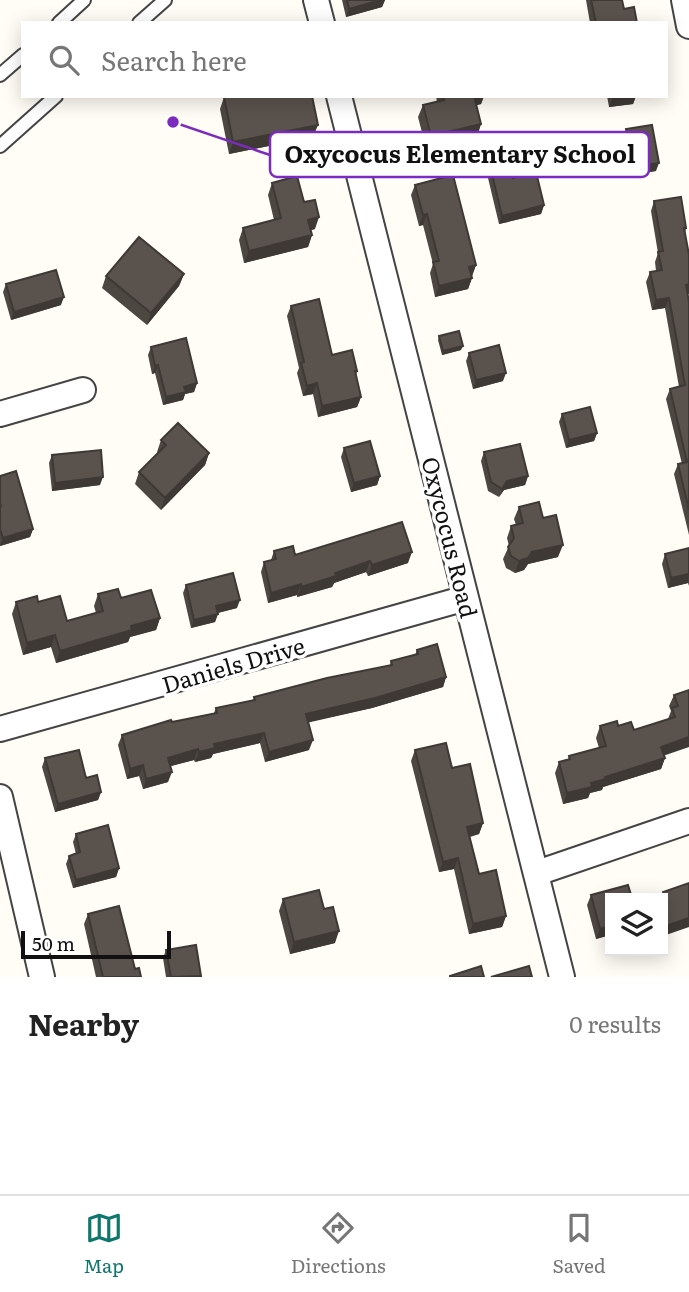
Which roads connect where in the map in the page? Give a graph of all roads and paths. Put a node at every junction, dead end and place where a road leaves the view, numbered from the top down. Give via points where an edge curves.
1 (84, 0) edge
2 (165, 0) edge
3 (317, 0) edge
4 (684, 0) edge
5 (60, 21) edge
6 (141, 21) edge
7 (322, 21) edge
8 (689, 26) edge
9 (21, 57) edge
10 (0, 75) edge
11 (54, 98) edge
12 (340, 98) edge
13 (0, 146) edge
14 (83, 390) dead end
15 (0, 414) edge
16 (466, 598) junction
17 (0, 729) edge
18 (0, 797) edge
19 (689, 821) edge
20 (537, 873) junction
21 (42, 977) edge
22 (562, 977) edge

1 - 5 lane
2 - 6 lane
3 - 7 street
4 - 8 street
9 - 10 lane
11 - 13 lane
12 - 16 street, Oxycocus Road
14 - 15 street
16 - 17 street, Daniels Drive
16 - 20 street, Oxycocus Road
18 - 21 street
19 - 20 street
20 - 22 street, Oxycocus Road

